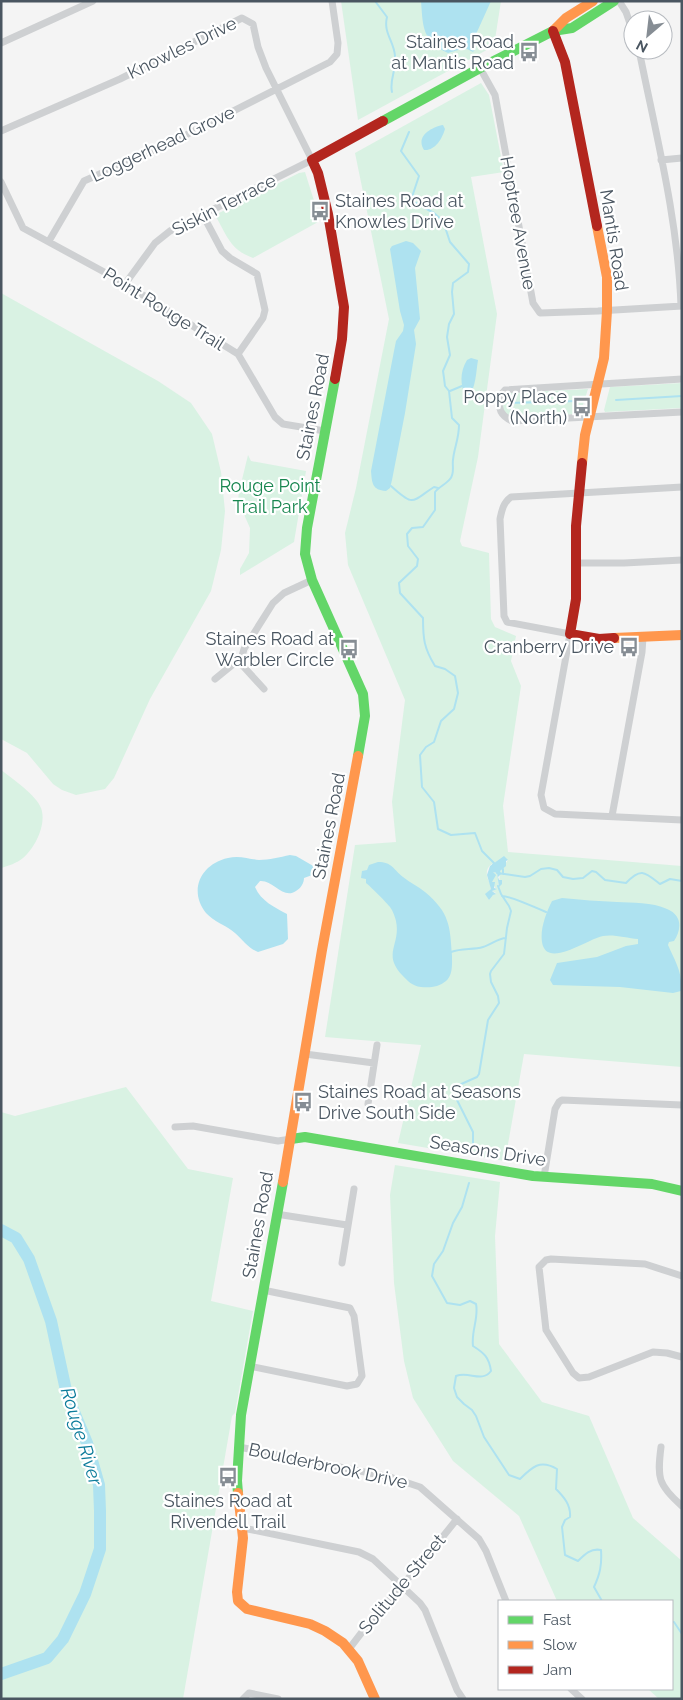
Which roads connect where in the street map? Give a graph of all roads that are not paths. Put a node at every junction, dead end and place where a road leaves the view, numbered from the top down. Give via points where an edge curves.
1 (93, 1) edge
2 (332, 1) edge
3 (593, 1) edge
4 (614, 1) edge
5 (552, 31) junction
6 (1, 43) edge
7 (641, 60) edge
8 (480, 68) junction
9 (277, 89) junction
10 (1, 131) edge
11 (682, 158) edge
12 (312, 160) junction
13 (661, 160) junction
14 (1, 182) edge
15 (203, 215) junction
16 (678, 232) edge
17 (49, 241) junction
18 (125, 284) junction
19 (681, 306) edge
20 (607, 311) junction
21 (238, 354) junction
22 (682, 379) edge
23 (598, 383) junction
24 (682, 412) edge
25 (590, 416) junction
26 (325, 431) junction
27 (682, 487) edge
28 (578, 493) junction
29 (682, 560) edge
30 (577, 563) junction
31 (312, 580) junction
32 (570, 634) junction
33 (682, 635) edge
34 (643, 637) junction
35 (242, 657) junction
36 (215, 679) dead end
37 (264, 689) dead end
38 (612, 816) junction
39 (682, 820) edge
40 (377, 1045) dead end
41 (305, 1054) junction
42 (374, 1063) junction
43 (368, 1104) dead end
44 (682, 1106) edge
45 (176, 1126) dead end
46 (291, 1139) junction
47 (544, 1177) junction
48 (354, 1189) dead end
49 (682, 1191) edge
50 (276, 1214) junction
51 (347, 1225) junction
52 (342, 1263) dead end
53 (682, 1276) edge
54 (263, 1290) junction
55 (682, 1357) edge
56 (249, 1366) junction
57 (239, 1447) junction
58 (661, 1447) dead end
59 (682, 1506) edge
60 (457, 1519) junction
61 (243, 1528) junction
62 (402, 1586) junction
63 (506, 1600) edge
64 (349, 1649) junction
65 (572, 1690) edge
66 (373, 1698) edge
67 (242, 1699) edge
68 (278, 1699) edge
69 (463, 1699) edge
70 (582, 1699) edge

1 - 6 street
2 - 9 street, Loggerhead Grove via 337,54 330,62
3 - 5 street
4 - 5 street via 572,28
5 - 8 street
5 - 20 street, Mantis Road via 565,62 607,277
7 - 13 street
8 - 12 street
8 - 20 street, Hoptree Avenue via 495,95 533,303 540,313
9 - 10 street, Knowles Drive via 258,47 253,24 242,18 120,78
9 - 12 street, Knowles Drive
9 - 17 street, Loggerhead Grove via 178,139 84,181
11 - 13 street
12 - 15 street, Siskin Terrace
12 - 26 street, Staines Road via 328,214 344,307 342,339
13 - 16 street
14 - 17 street, Point Rouge Trail via 23,228
15 - 18 street, Siskin Terrace via 170,230 155,243
15 - 21 street via 222,251 257,274 265,310
16 - 19 street
17 - 18 street, Point Rouge Trail
18 - 21 street, Point Rouge Trail
19 - 20 street
20 - 23 street, Mantis Road via 604,358
21 - 26 street, Point Rouge Trail via 275,417 283,424
22 - 23 street
23 - 25 street, Mantis Road
23 - 25 street via 505,390 500,396 499,409 503,416 512,420
24 - 25 street
25 - 28 street, Mantis Road
26 - 31 street, Staines Road via 305,554
27 - 28 street
28 - 30 street, Mantis Road
28 - 32 street via 512,497 503,507 500,520 504,616 508,622
29 - 30 street
30 - 32 street, Mantis Road via 576,599
31 - 35 street via 284,593 273,603
31 - 41 street, Staines Road via 363,694 365,716
32 - 34 street via 599,639
32 - 38 street via 541,795 544,808 555,814
33 - 34 street
34 - 38 street
35 - 36 street
35 - 37 street via 242,665
38 - 39 street
40 - 42 street
41 - 42 street
41 - 46 street, Staines Road
42 - 43 street
44 - 47 street via 558,1102
45 - 46 street via 278,1141
46 - 47 street, Seasons Drive via 305,1137
46 - 50 street, Staines Road
47 - 49 street, Seasons Drive via 652,1184
48 - 51 street
50 - 51 street
50 - 54 street, Staines Road
51 - 52 street
53 - 55 street via 639,1263 551,1259 540,1267 546,1330 579,1378 653,1352
54 - 56 street, Staines Road
54 - 56 street via 350,1308 354,1316 362,1376 356,1384 347,1386
56 - 57 street, Staines Road
57 - 60 street, Boulderbrook Drive via 413,1484
57 - 61 street, Staines Road via 237,1481
58 - 59 street via 658,1470 662,1485
60 - 62 street, Solitude Street
60 - 63 street, Boulderbrook Drive via 483,1546
61 - 62 street via 359,1552 373,1559
61 - 64 street, Staines Road via 236,1589 240,1604 250,1610 315,1626
62 - 64 street, Solitude Street
62 - 69 street via 425,1610
64 - 66 street, Staines Road via 358,1661
65 - 70 street
67 - 68 street via 249,1693

